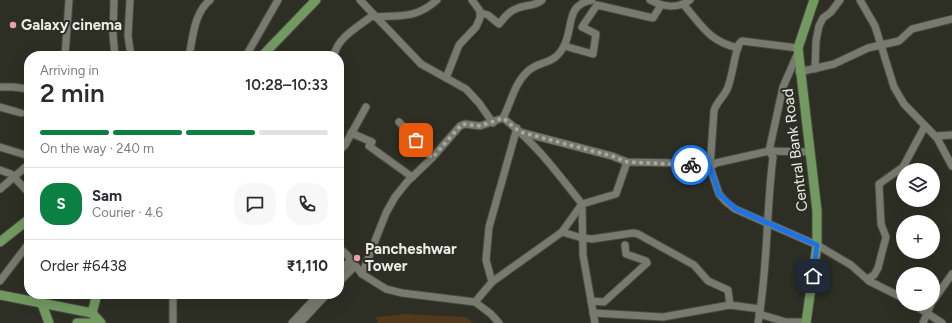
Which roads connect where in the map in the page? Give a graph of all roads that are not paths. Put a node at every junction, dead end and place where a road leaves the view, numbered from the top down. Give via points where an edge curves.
1 (69, 0) edge
2 (114, 0) edge
3 (130, 0) edge
4 (210, 0) edge
5 (278, 0) edge
6 (316, 0) edge
7 (360, 0) edge
8 (437, 0) edge
9 (472, 0) edge
10 (542, 0) edge
11 (592, 0) edge
12 (650, 0) edge
13 (814, 0) edge
14 (840, 0) edge
15 (860, 0) edge
16 (577, 2) edge
17 (687, 2) edge
18 (661, 4) junction
19 (481, 13) junction
20 (374, 16) junction
21 (952, 19) edge
22 (807, 22) junction
23 (820, 26) junction
24 (881, 45) junction
25 (564, 46) junction
26 (738, 48) junction
27 (65, 51) edge
28 (115, 51) edge
29 (130, 51) edge
30 (191, 51) edge
31 (249, 51) edge
32 (267, 51) edge
33 (336, 51) edge
34 (798, 51) junction
35 (815, 69) junction
36 (799, 72) junction
37 (446, 78) junction
38 (0, 88) edge
39 (24, 88) edge
40 (0, 107) edge
41 (366, 107) dead end
42 (20, 113) dead end
43 (503, 118) junction
44 (399, 122) dead end
45 (493, 123) junction
46 (925, 126) junction
47 (518, 130) junction
48 (352, 133) junction
49 (952, 134) edge
50 (935, 136) junction
51 (344, 146) edge
52 (0, 147) edge
53 (769, 151) junction
54 (810, 152) junction
55 (24, 154) edge
56 (432, 158) junction
57 (627, 162) junction
58 (952, 166) edge
59 (710, 167) junction
60 (24, 168) edge
61 (0, 170) edge
62 (14, 177) junction
63 (412, 177) junction
64 (24, 188) edge
65 (0, 189) edge
66 (582, 204) junction
67 (24, 223) edge
68 (769, 223) junction
69 (562, 232) junction
70 (582, 238) junction
71 (0, 242) edge
72 (625, 245) dead end
73 (817, 245) junction
74 (24, 250) edge
75 (344, 253) edge
76 (21, 255) junction
77 (24, 256) edge
78 (353, 263) junction
79 (344, 269) edge
80 (362, 274) junction
81 (952, 274) edge
82 (344, 275) edge
83 (867, 279) junction
84 (0, 281) edge
85 (492, 282) junction
86 (940, 291) edge
87 (896, 294) edge
88 (0, 295) edge
89 (96, 299) edge
90 (173, 299) edge
91 (314, 299) edge
92 (322, 299) edge
93 (591, 301) junction
94 (475, 302) junction
95 (42, 304) junction
96 (730, 305) junction
97 (760, 311) junction
98 (923, 311) edge
99 (92, 313) junction
100 (926, 313) junction
101 (593, 314) junction
102 (49, 323) edge
103 (78, 323) edge
104 (96, 323) edge
105 (101, 323) edge
106 (173, 323) edge
107 (292, 323) edge
108 (300, 323) edge
109 (498, 323) edge
110 (595, 323) edge
111 (758, 323) edge
112 (806, 323) edge
113 (923, 323) edge
114 (942, 323) edge

1 - 27 street
2 - 28 street
3 - 29 street via 128,36
4 - 30 street via 198,16
5 - 31 street
6 - 32 main road
7 - 20 street
8 - 20 street via 416,14
9 - 19 street
10 - 19 street via 533,6 510,12 499,24
11 - 16 street
12 - 18 street
13 - 22 main road, Central Bank Road
14 - 23 street via 823,18
15 - 24 street via 875,26
16 - 25 street
17 - 18 street via 669,6
17 - 26 street via 712,38 724,45
18 - 25 street via 653,18 597,5 582,27 596,34 594,54
19 - 37 street via 476,27 459,45
20 - 33 street via 343,40
20 - 37 street via 421,64
21 - 24 street via 912,29 899,41
22 - 23 street
22 - 34 main road, Central Bank Road
23 - 35 street via 816,41
24 - 35 street
24 - 46 street via 894,87 904,104
25 - 43 street via 551,62 528,71 514,92
26 - 34 street via 742,41
26 - 59 street via 729,85 723,98 714,108
34 - 36 main road, Central Bank Road
34 - 53 street via 783,87
35 - 36 street
36 - 54 main road, Central Bank Road
37 - 45 street via 466,89
38 - 39 street
40 - 42 street
41 - 48 street
43 - 45 street
43 - 47 street
44 - 56 street
45 - 56 street via 480,126 462,124
46 - 50 street
46 - 83 street via 903,167 879,184 881,224 886,237 878,268 874,275
47 - 57 street
47 - 66 street via 542,154
47 - 85 street via 489,227 486,260
48 - 51 street
48 - 63 street via 372,142 369,146
49 - 50 street
50 - 58 street
52 - 55 street
53 - 54 street
53 - 59 street via 716,163
53 - 68 street via 773,157
54 - 73 main road, Central Bank Road via 817,212
56 - 63 street
57 - 59 street
57 - 66 street via 616,194
59 - 68 street via 719,194 726,202
60 - 62 street
61 - 62 street
62 - 64 street
62 - 65 street
63 - 80 street via 395,197 386,213
66 - 69 street
66 - 70 street
67 - 71 main road
68 - 73 street
68 - 97 street
69 - 70 street
69 - 85 street
70 - 93 street
70 - 96 street via 638,234 694,265 708,281 728,290
72 - 93 street via 626,254 646,263 604,302
73 - 83 street via 851,265
73 - 112 main road, Central Bank Road
74 - 76 street
75 - 78 street
76 - 77 street
76 - 84 street
78 - 79 street
78 - 80 street
78 - 82 street
80 - 94 street via 386,289 402,293
81 - 86 street
83 - 87 street
85 - 94 street
88 - 95 main road
89 - 99 main road
90 - 106 street
91 - 107 street
92 - 108 street
93 - 101 street
94 - 109 street
95 - 99 main road
95 - 102 main road
96 - 97 street
96 - 101 street via 663,317
97 - 111 street
97 - 112 street via 786,322
98 - 100 street
99 - 105 main road
100 - 113 street
100 - 114 street
101 - 110 street
103 - 104 main road

